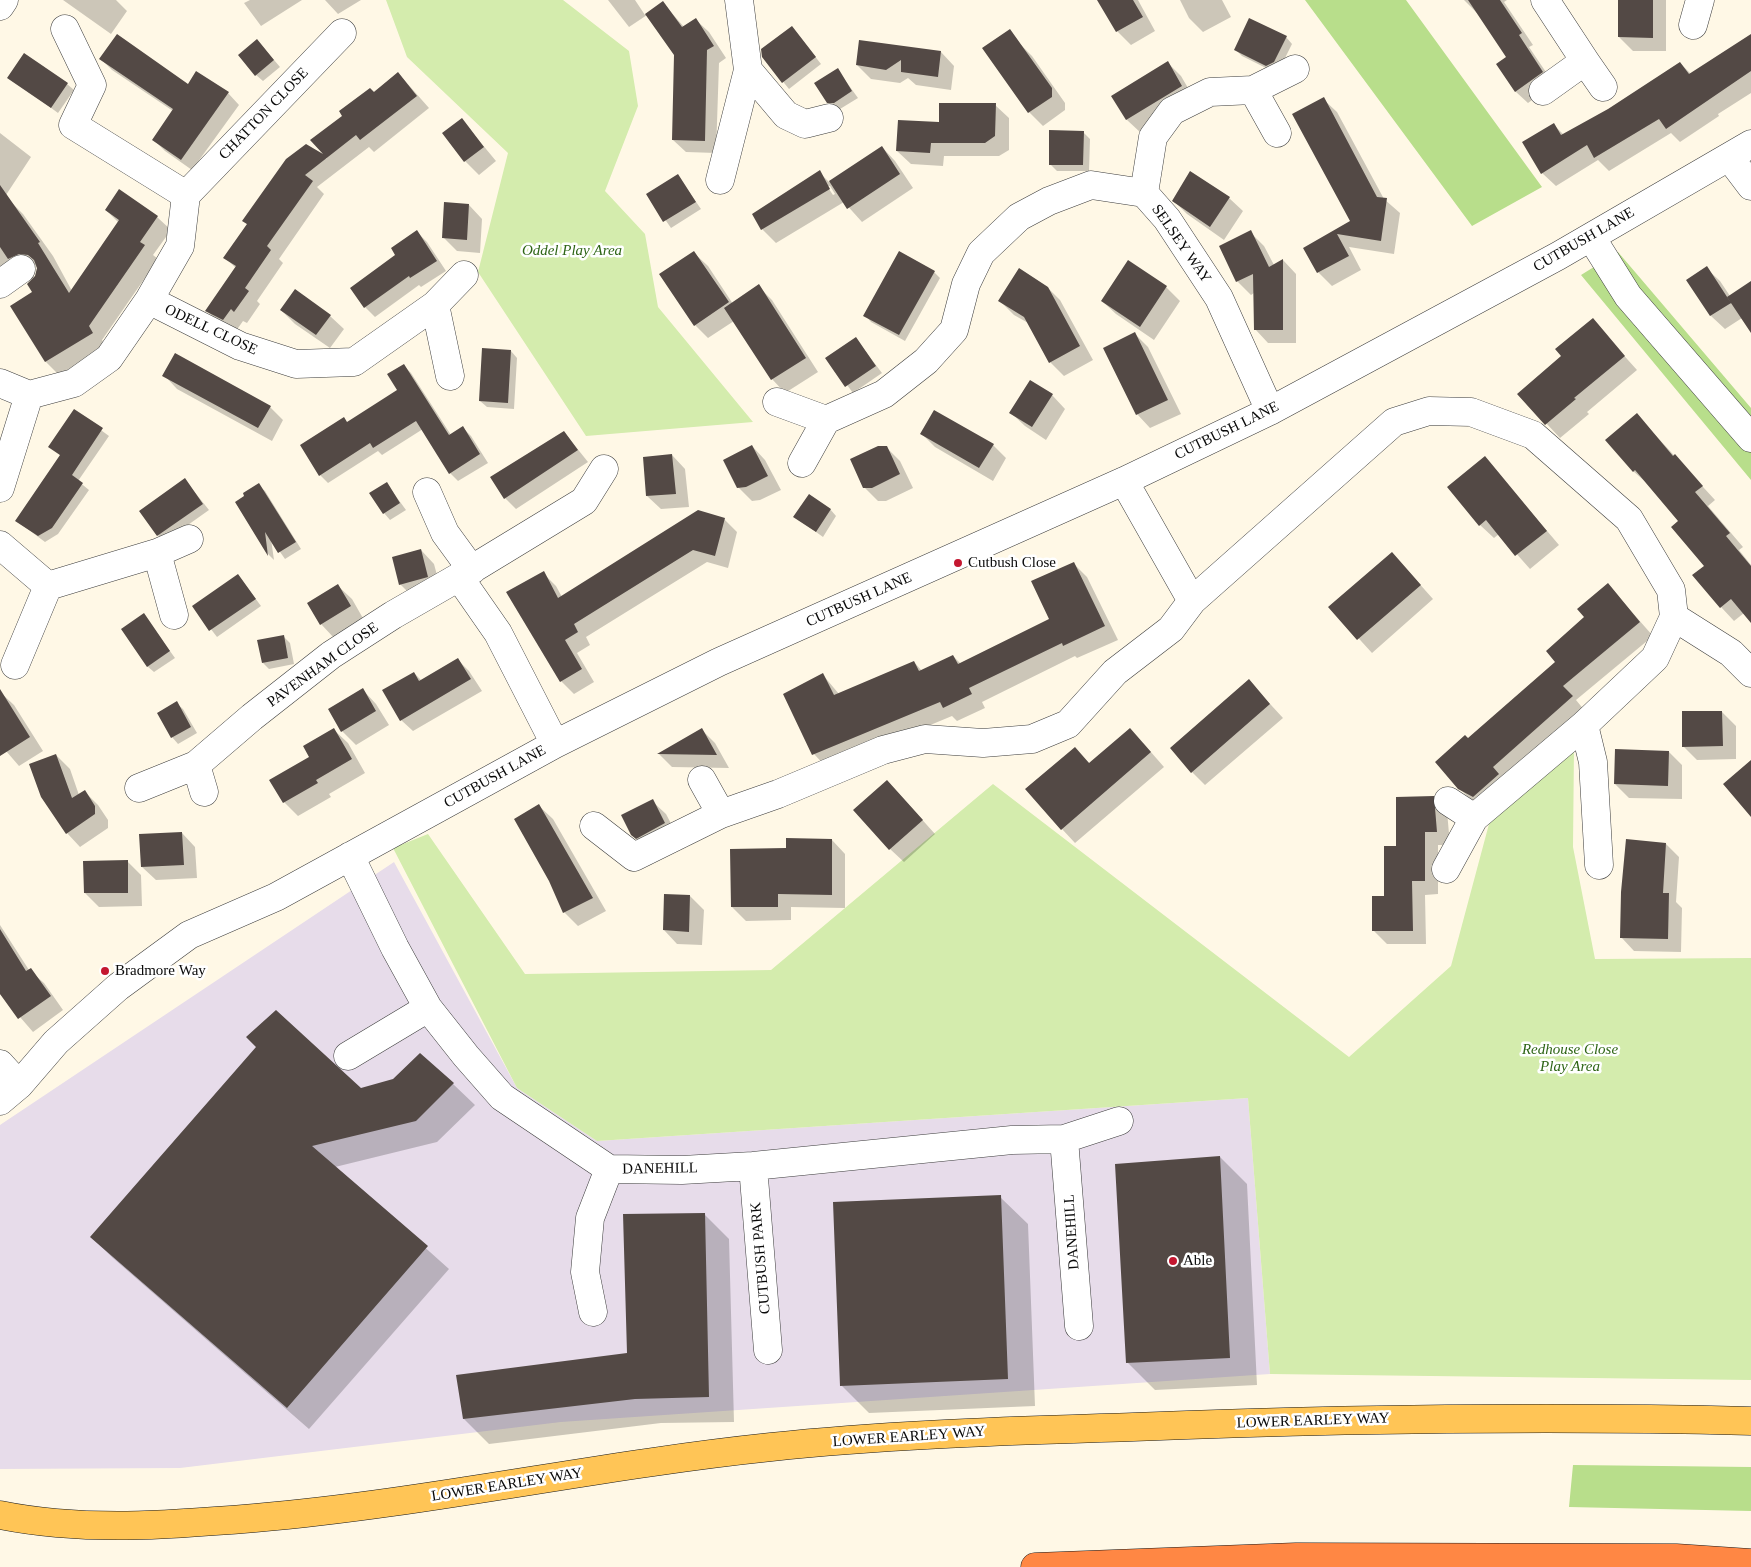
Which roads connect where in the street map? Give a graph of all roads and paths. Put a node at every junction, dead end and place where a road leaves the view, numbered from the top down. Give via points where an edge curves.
1 (4, 0) edge
2 (739, 0) edge
3 (1545, 0) edge
4 (0, 6) edge
5 (65, 29) dead end
6 (342, 32) dead end
7 (1585, 61) junction
8 (1295, 69) dead end
9 (748, 70) junction
10 (1603, 87) dead end
11 (1253, 90) junction
12 (1543, 91) dead end
13 (829, 118) dead end
14 (1277, 134) dead end
15 (1740, 150) edge
16 (720, 180) dead end
17 (1751, 186) edge
18 (1144, 193) junction
19 (186, 195) junction
20 (1590, 237) junction
21 (464, 275) dead end
22 (149, 300) junction
23 (435, 305) junction
24 (450, 376) dead end
25 (0, 383) edge
26 (29, 395) junction
27 (777, 402) dead end
28 (1270, 411) junction
29 (826, 420) junction
30 (1751, 438) edge
31 (802, 463) dead end
32 (604, 469) dead end
33 (1124, 481) junction
34 (0, 488) edge
35 (427, 492) dead end
36 (189, 539) dead end
37 (0, 545) edge
38 (157, 553) junction
39 (466, 574) junction
40 (48, 586) junction
41 (1192, 601) junction
42 (174, 615) dead end
43 (1674, 617) junction
44 (15, 665) dead end
45 (1751, 673) edge
46 (1584, 725) junction
47 (555, 744) junction
48 (196, 766) junction
49 (702, 780) dead end
50 (139, 788) dead end
51 (204, 792) dead end
52 (1448, 801) dead end
53 (721, 814) junction
54 (1474, 818) junction
55 (594, 826) dead end
56 (350, 856) junction
57 (1599, 865) dead end
58 (1446, 869) dead end
59 (428, 1008) junction
60 (348, 1056) dead end
61 (0, 1064) edge
62 (9, 1093) edge
63 (1119, 1121) dead end
64 (1064, 1139) junction
65 (753, 1166) junction
66 (609, 1169) junction
67 (593, 1312) dead end
68 (1079, 1326) dead end
69 (768, 1350) dead end
70 (1751, 1421) edge
71 (0, 1515) edge
72 (72, 1525) junction
73 (0, 1532) edge
74 (1751, 1563) edge
75 (1035, 1567) edge

1 - 4 street
2 - 9 street
3 - 7 street
5 - 19 street via 92,85 73,125
6 - 19 street, CHATTON CLOSE
7 - 10 street
7 - 12 street
8 - 11 street
9 - 13 street via 786,114 805,124
9 - 16 street
11 - 14 street
11 - 18 street via 1210,92 1172,111 1153,137
15 - 17 street
15 - 20 street, CUTBUSH LANE
18 - 28 street, SELSEY WAY via 1167,219 1218,298
18 - 29 street, SELSEY WAY via 1091,185 1019,217 981,253 966,284 954,330 926,361 884,394
19 - 22 street via 180,246
20 - 28 street, CUTBUSH LANE
20 - 30 street via 1628,296
21 - 23 street, ODELL CLOSE
22 - 23 street, ODELL CLOSE via 240,346 296,364 354,362
22 - 26 street via 109,358 74,383
23 - 24 street
25 - 26 street
26 - 34 street
27 - 29 street
28 - 33 street, CUTBUSH LANE
29 - 31 street
32 - 39 street, PAVENHAM CLOSE via 594,506
33 - 41 street
33 - 47 street, CUTBUSH LANE via 719,662
35 - 39 street
36 - 38 street
37 - 40 street
38 - 40 street
38 - 42 street
39 - 47 street
39 - 48 street, PAVENHAM CLOSE via 392,615 331,655
40 - 44 street
41 - 43 street via 1394,422 1429,411 1471,412 1533,436 1629,519 1671,590
41 - 53 street via 1171,629 1115,672 1068,724 1032,739 983,743 925,739 908,743
43 - 45 street via 1731,653
43 - 46 street via 1655,658
46 - 54 street
46 - 57 street via 1593,762
47 - 56 street, CUTBUSH LANE
48 - 50 street, PAVENHAM CLOSE
48 - 51 street
49 - 53 street
52 - 54 street
53 - 55 street via 634,857
54 - 58 street
56 - 59 street, DANEHILL
56 - 62 street, CUTBUSH LANE via 276,897 188,935 111,993 56,1042
59 - 60 street
59 - 66 street, DANEHILL via 502,1097
61 - 62 street
63 - 64 street, DANEHILL
64 - 65 street, DANEHILL via 1012,1140
64 - 68 street, DANEHILL
65 - 66 street, DANEHILL via 682,1170
65 - 69 street, CUTBUSH PARK
66 - 67 street via 590,1218 585,1272
70 - 72 main road, LOWER EARLEY WAY via 1347,1419 972,1432 772,1446 362,1507 279,1516 128,1526
71 - 72 main road, LOWER EARLEY WAY
72 - 73 main road, LOWER EARLEY WAY
74 - 75 highway via 1676,1558 1296,1557

